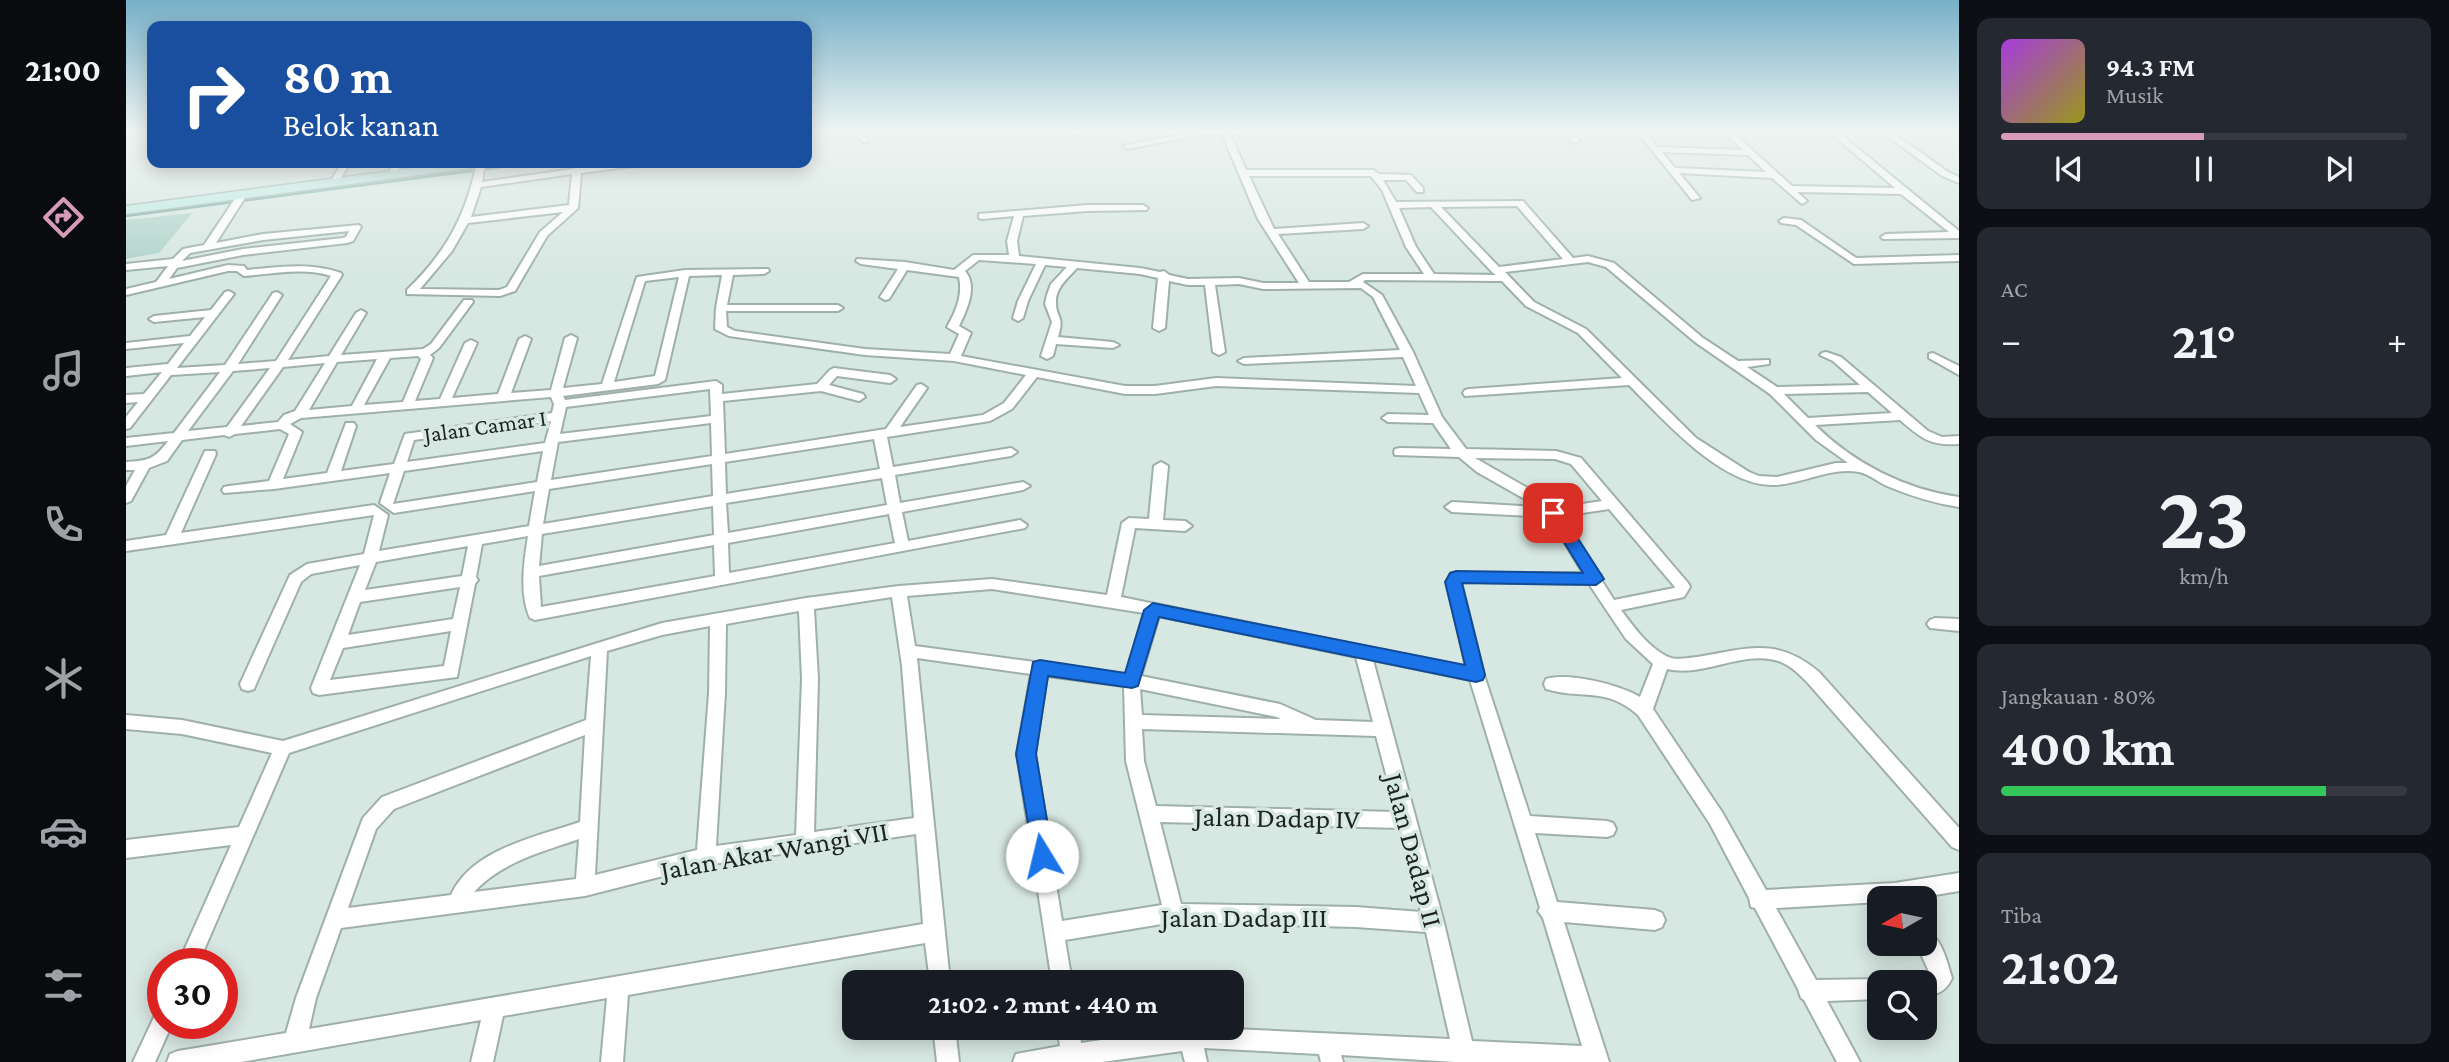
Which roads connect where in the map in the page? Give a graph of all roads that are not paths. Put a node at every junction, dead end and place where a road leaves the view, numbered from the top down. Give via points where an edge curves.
1 (336, 179) edge
2 (368, 179) edge
3 (477, 179) edge
4 (577, 179) edge
5 (1246, 179) edge
6 (1378, 179) edge
7 (1409, 179) edge
8 (1682, 179) edge
9 (1779, 179) edge
10 (1889, 179) edge
11 (333, 184) junction
12 (1789, 189) junction
13 (1420, 190) dead end
14 (1904, 191) junction
15 (1695, 198) dead end
16 (238, 201) junction
17 (1802, 201) dead end
18 (1432, 203) junction
19 (1395, 205) junction
20 (573, 208) junction
21 (1143, 208) dead end
22 (126, 210) edge
23 (1019, 214) junction
24 (982, 216) dead end
25 (466, 220) junction
26 (1784, 220) dead end
27 (1363, 226) dead end
28 (1270, 232) junction
29 (1959, 235) edge
30 (1886, 237) dead end
31 (208, 247) junction
32 (1014, 258) junction
33 (1959, 258) edge
34 (862, 261) dead end
35 (1570, 261) junction
36 (1042, 262) junction
37 (175, 264) junction
38 (905, 265) junction
39 (1073, 266) junction
40 (126, 267) edge
41 (764, 271) dead end
42 (728, 272) junction
43 (958, 272) junction
44 (685, 273) junction
45 (1164, 274) junction
46 (1501, 274) junction
47 (1432, 279) junction
48 (1210, 283) junction
49 (1305, 284) junction
50 (1352, 284) junction
51 (159, 285) junction
52 (126, 292) edge
53 (229, 294) dead end
54 (277, 295) dead end
55 (885, 297) dead end
56 (468, 302) dead end
57 (838, 307) dead end
58 (721, 308) junction
59 (215, 313) junction
60 (361, 313) dead end
61 (1018, 318) dead end
62 (154, 319) dead end
63 (1159, 328) dead end
64 (571, 338) dead end
65 (194, 339) junction
66 (524, 339) dead end
67 (1052, 340) junction
68 (471, 343) dead end
69 (1113, 345) dead end
70 (126, 346) edge
71 (1219, 352) dead end
72 (425, 353) junction
73 (1407, 353) junction
74 (386, 354) junction
75 (1826, 355) dead end
76 (1047, 356) dead end
77 (1933, 356) dead end
78 (954, 358) junction
79 (330, 360) junction
80 (1244, 361) dead end
81 (1765, 362) dead end
82 (279, 363) junction
83 (1738, 365) junction
84 (229, 368) junction
85 (170, 370) junction
86 (1959, 371) edge
87 (126, 372) edge
88 (1034, 373) junction
89 (890, 379) dead end
90 (1629, 380) junction
91 (607, 387) junction
92 (821, 387) junction
93 (1870, 387) junction
94 (922, 388) dead end
95 (1422, 390) junction
96 (1774, 391) junction
97 (1469, 393) dead end
98 (148, 397) junction
99 (859, 397) dead end
100 (503, 398) junction
101 (719, 398) junction
102 (126, 399) edge
103 (444, 403) junction
104 (558, 404) junction
105 (407, 406) junction
106 (356, 409) junction
107 (300, 414) junction
108 (1903, 416) junction
109 (1388, 418) dead end
110 (716, 419) junction
111 (1435, 419) junction
112 (1805, 422) junction
113 (126, 425) edge
114 (282, 425) junction
115 (350, 426) dead end
116 (229, 433) junction
117 (885, 434) junction
118 (178, 438) junction
119 (1959, 440) edge
120 (126, 442) edge
121 (552, 442) junction
122 (1011, 452) dead end
123 (1400, 452) dead end
124 (1460, 452) junction
125 (211, 454) dead end
126 (716, 458) junction
127 (144, 465) junction
128 (126, 466) edge
129 (1161, 466) dead end
130 (397, 467) junction
131 (1864, 468) junction
132 (887, 472) junction
133 (333, 475) junction
134 (545, 484) junction
135 (274, 485) junction
136 (1023, 486) dead end
137 (229, 490) dead end
138 (126, 498) edge
139 (720, 501) junction
140 (1959, 502) edge
141 (1612, 504) junction
142 (893, 507) junction
143 (1452, 507) dead end
144 (384, 509) junction
145 (1553, 513) junction
146 (1156, 523) junction
147 (1020, 525) dead end
148 (1185, 526) dead end
149 (536, 530) junction
150 (171, 539) junction
151 (476, 540) junction
152 (722, 541) junction
153 (902, 545) junction
154 (126, 546) edge
155 (371, 556) junction
156 (533, 572) junction
157 (722, 578) junction
158 (1596, 579) junction
159 (471, 580) junction
160 (899, 591) junction
161 (356, 597) junction
162 (1113, 601) junction
163 (806, 604) junction
164 (1611, 606) junction
165 (1153, 610) junction
166 (718, 619) junction
167 (460, 624) junction
168 (1935, 624) dead end
169 (1959, 625) edge
170 (337, 643) junction
171 (599, 647) junction
172 (908, 651) junction
173 (1363, 652) junction
174 (1662, 662) junction
175 (1040, 667) junction
176 (1476, 675) junction
177 (1132, 681) junction
178 (248, 684) dead end
179 (1552, 684) dead end
180 (1644, 710) junction
181 (126, 722) edge
182 (1133, 722) junction
183 (594, 724) junction
184 (1314, 727) junction
185 (1383, 729) junction
186 (283, 748) junction
187 (1149, 814) junction
188 (1405, 820) junction
189 (1523, 824) junction
190 (924, 825) junction
191 (586, 828) junction
192 (1607, 830) dead end
193 (246, 835) junction
194 (805, 841) junction
195 (1959, 841) edge
196 (126, 849) edge
197 (706, 856) junction
198 (1959, 882) edge
199 (584, 887) junction
200 (1937, 887) edge
201 (1867, 896) edge
202 (1758, 900) junction
203 (456, 905) junction
204 (1548, 911) junction
205 (1174, 913) junction
206 (334, 919) junction
207 (1655, 920) dead end
208 (1434, 923) junction
209 (934, 932) junction
210 (1055, 932) junction
211 (195, 948) edge
212 (1934, 956) edge
213 (939, 970) edge
214 (1060, 970) edge
215 (1937, 982) edge
216 (619, 985) junction
217 (1867, 989) edge
218 (1808, 991) junction
219 (495, 1006) junction
220 (154, 1039) edge
221 (945, 1040) edge
222 (1071, 1040) edge
223 (1179, 1040) edge
224 (1190, 1040) edge
225 (1209, 1040) edge
226 (295, 1041) junction
227 (1330, 1053) edge
228 (1464, 1055) edge
229 (1073, 1059) edge
230 (1597, 1060) edge
231 (144, 1062) edge
232 (178, 1062) edge
233 (482, 1062) edge
234 (611, 1062) edge
235 (948, 1062) edge
236 (1024, 1062) edge
237 (1196, 1062) edge
238 (1849, 1062) edge

1 - 11 street
2 - 11 main road
3 - 25 street
4 - 20 street
5 - 28 street
6 - 19 street
7 - 13 street
8 - 15 street
9 - 12 street
10 - 14 street
11 - 16 main road
12 - 14 street
12 - 17 street
14 - 29 street
16 - 22 main road
16 - 31 street
18 - 19 street
18 - 35 street via 1520,203
18 - 46 street
19 - 47 street via 1411,247
20 - 25 street
20 - 25 street via 543,234 512,289 500,293 411,292 443,260
21 - 23 street
23 - 24 street
23 - 32 street via 1012,241
26 - 33 street via 1798,222 1854,261
27 - 28 street
28 - 49 street
29 - 30 street
31 - 37 street via 187,251
31 - 37 street via 356,227 344,241
32 - 36 street
32 - 43 street via 977,257
34 - 38 street
35 - 46 street
35 - 83 street via 1588,259 1610,265 1699,340
36 - 39 street
36 - 61 street
37 - 40 street
37 - 51 street
38 - 43 street
38 - 55 street
39 - 45 street
39 - 67 street via 1052,295 1050,304 1057,322
41 - 42 street
42 - 44 street
42 - 58 street
43 - 78 street via 967,284 953,328 965,332
44 - 91 street via 641,279
44 - 91 street via 661,378
45 - 48 street
45 - 63 street
46 - 47 street
46 - 90 street via 1530,303 1582,331
47 - 50 street via 1363,277
48 - 49 street
48 - 71 street
49 - 50 street
50 - 73 street via 1377,295
51 - 52 street
51 - 82 street via 228,268 240,268 244,273 323,270 337,275
53 - 59 street
54 - 84 street
56 - 72 street
57 - 58 street
58 - 78 street via 721,329 733,334 865,352
59 - 62 street
59 - 65 street
60 - 79 street
64 - 104 street
65 - 70 street
65 - 85 street
66 - 100 street
67 - 69 street
67 - 76 street
68 - 103 street
72 - 74 street
72 - 105 street via 427,358
73 - 80 street
73 - 95 street
74 - 79 street
74 - 106 street
75 - 93 street
77 - 86 street
78 - 88 street
79 - 82 street
79 - 107 street
81 - 83 street
82 - 84 street
82 - 116 street
83 - 96 street
84 - 85 street
84 - 118 street
85 - 87 street
85 - 98 street
88 - 95 street via 1125,390 1216,382
88 - 117 street via 1008,407 993,416
89 - 92 street via 835,372
90 - 97 street
90 - 131 street via 1692,441 1757,480 1777,481 1836,467
91 - 104 street
92 - 99 street
92 - 101 street
93 - 96 street
93 - 108 street
94 - 117 street
95 - 111 street
96 - 112 street
98 - 102 street
98 - 113 street
100 - 103 street
100 - 104 street
101 - 104 street via 716,385 710,384
101 - 110 street
103 - 105 street
104 - 121 street
104 - 130 street, Jalan Camar I via 411,436
105 - 106 street
106 - 107 street
107 - 114 street
108 - 112 street
108 - 119 street via 1934,439
109 - 111 street
110 - 121 street
110 - 126 street
111 - 124 street
112 - 131 street
114 - 116 street
114 - 135 street via 296,432
115 - 133 street
116 - 118 street
117 - 126 street
117 - 132 street
118 - 120 street
118 - 127 street via 162,458
121 - 130 street
121 - 134 street
122 - 132 street
123 - 124 street
124 - 141 street via 1567,457 1576,461
124 - 145 street via 1486,474 1541,501
125 - 150 street
126 - 134 street
126 - 139 street
127 - 128 street
127 - 138 street
129 - 146 street
130 - 133 street
130 - 144 street
131 - 140 street via 1930,498
132 - 139 street
132 - 142 street
133 - 135 street
134 - 144 street
134 - 149 street
135 - 137 street
136 - 142 street
139 - 149 street
139 - 152 street
141 - 145 street
141 - 164 street via 1683,587 1679,593
142 - 152 street
142 - 153 street
143 - 145 street
144 - 150 street
144 - 155 street
145 - 158 street
146 - 148 street
146 - 162 street via 1132,521 1128,525
147 - 153 street
149 - 151 street
149 - 156 street
150 - 154 street
151 - 155 street
151 - 159 street
152 - 156 street
152 - 157 street
153 - 157 street
155 - 161 street
155 - 178 street via 307,569 295,579
156 - 157 street via 532,607 534,614 540,615
158 - 164 street
158 - 176 street via 1456,577
159 - 161 street
159 - 167 street
160 - 162 street via 992,584
160 - 163 street
160 - 172 street
161 - 170 street
162 - 165 street
163 - 166 street
163 - 194 street via 810,679
164 - 174 street via 1643,647
165 - 173 street
165 - 177 street
166 - 171 street
166 - 197 street
167 - 170 street
167 - 170 street via 451,672 319,688
168 - 169 street
171 - 183 street
171 - 186 street
172 - 175 street
172 - 190 street
173 - 176 street
173 - 185 street, Jalan Dadap II
174 - 180 street
174 - 195 street via 1685,664 1772,651 1793,659
175 - 177 street
175 - 210 street via 1026,754
176 - 189 street
177 - 182 street
177 - 184 street via 1279,711
179 - 180 street via 1605,689 1630,698
180 - 202 street via 1716,818
181 - 186 street via 183,727
182 - 184 street
182 - 187 street via 1135,761
183 - 191 street
183 - 206 street via 388,803 369,824
184 - 185 street
185 - 188 street, Jalan Dadap II
186 - 193 street
187 - 188 street, Jalan Dadap IV
187 - 205 street
188 - 208 street, Jalan Dadap II
189 - 192 street
189 - 204 street
190 - 194 street, Jalan Akar Wangi VII
190 - 209 street
191 - 199 street
191 - 203 street via 492,864 466,883
193 - 196 street
193 - 211 street
194 - 197 street, Jalan Akar Wangi VII
197 - 199 street, Jalan Akar Wangi VII
198 - 200 street
199 - 203 street, Jalan Akar Wangi VII
201 - 202 street
202 - 218 street
203 - 206 street, Jalan Akar Wangi VII
204 - 207 street
204 - 230 street
205 - 208 street, Jalan Dadap III
205 - 210 street, Jalan Dadap III
206 - 226 street
208 - 228 street, Jalan Dadap II
209 - 213 street
209 - 216 street
210 - 214 street
212 - 215 street via 1942,978
216 - 219 street
216 - 234 street
217 - 218 street
218 - 238 street
219 - 226 street
219 - 233 street
220 - 231 street
221 - 235 street
222 - 229 street
223 - 229 street
224 - 237 street
225 - 227 street
226 - 232 street
227 - 228 street
228 - 230 street
229 - 236 street

